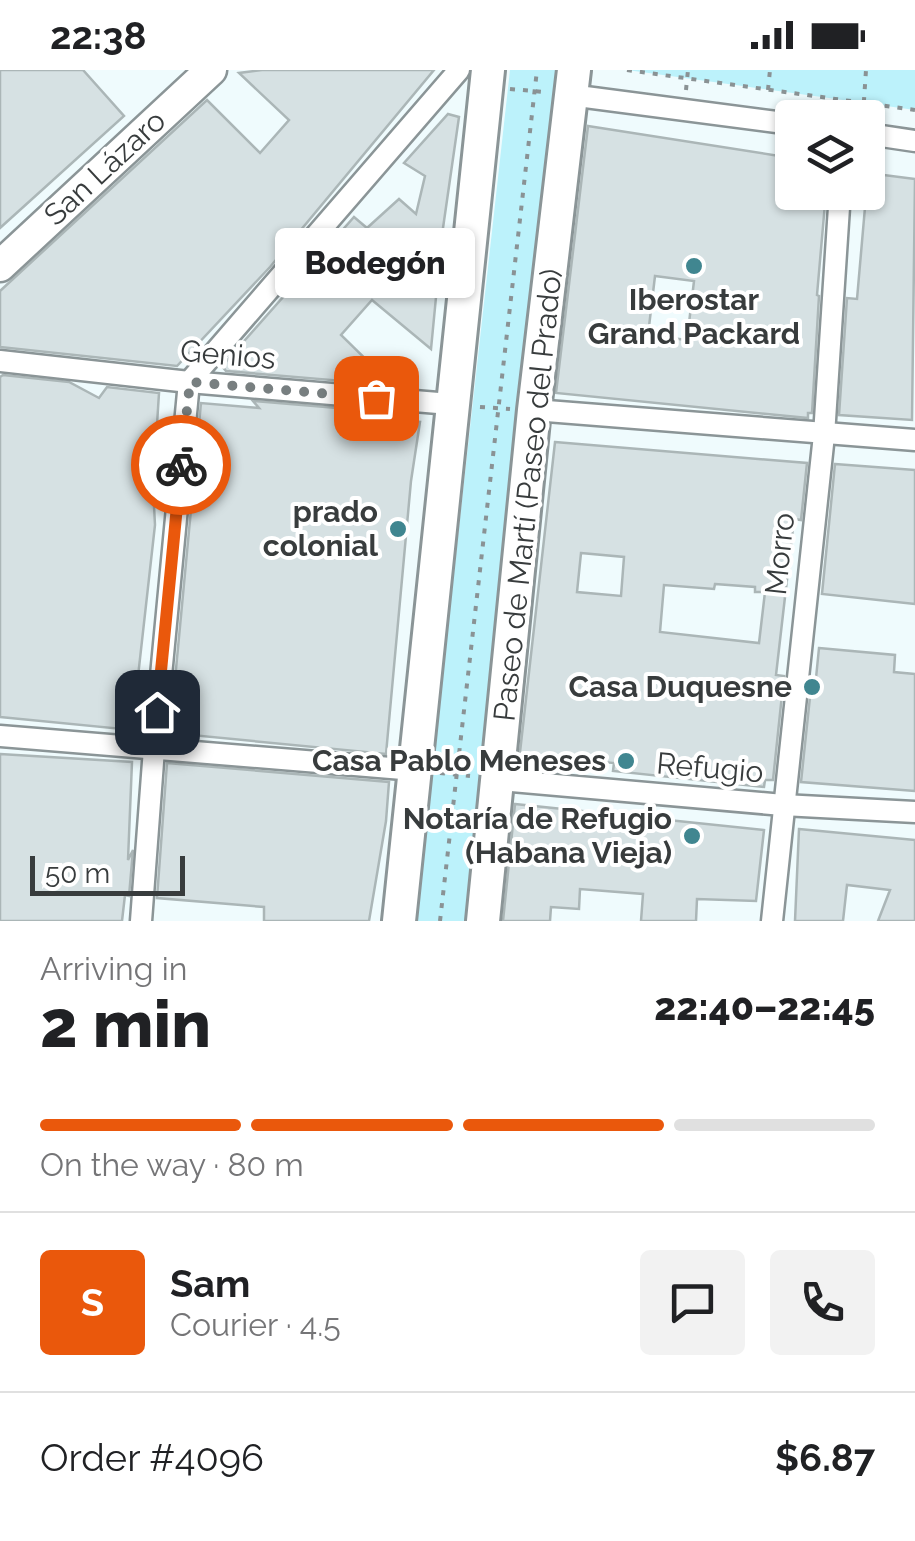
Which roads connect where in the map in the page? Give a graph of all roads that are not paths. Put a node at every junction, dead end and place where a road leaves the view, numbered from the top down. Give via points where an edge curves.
1 (192, 76) edge
2 (478, 76) edge
3 (572, 82) edge
4 (775, 121) edge
5 (885, 137) edge
6 (915, 141) edge
7 (839, 210) edge
8 (0, 266) edge
9 (0, 361) edge
10 (190, 382) junction
11 (450, 404) junction
12 (534, 410) junction
13 (824, 435) junction
14 (915, 440) edge
15 (0, 736) edge
16 (154, 749) junction
17 (415, 770) junction
18 (499, 780) junction
19 (783, 805) junction
20 (915, 812) edge
21 (141, 921) edge
22 (398, 921) edge
23 (483, 921) edge
24 (772, 921) edge

1 - 8 main road, San Lázaro
2 - 10 street
2 - 11 main road
3 - 4 street
3 - 12 main road, Paseo de Martí (Paseo del Prado)
5 - 6 street
7 - 13 street, Morro
9 - 10 street, Genios
10 - 11 street, Genios
10 - 16 street
11 - 17 main road
12 - 13 street
12 - 18 main road, Paseo de Martí (Paseo del Prado)
13 - 14 street
13 - 19 street, Morro
15 - 16 street
16 - 17 street
16 - 21 street
17 - 22 main road
18 - 19 street, Refugio
18 - 23 main road, Paseo de Martí (Paseo del Prado)
19 - 20 street, Refugio
19 - 24 street, Morro

